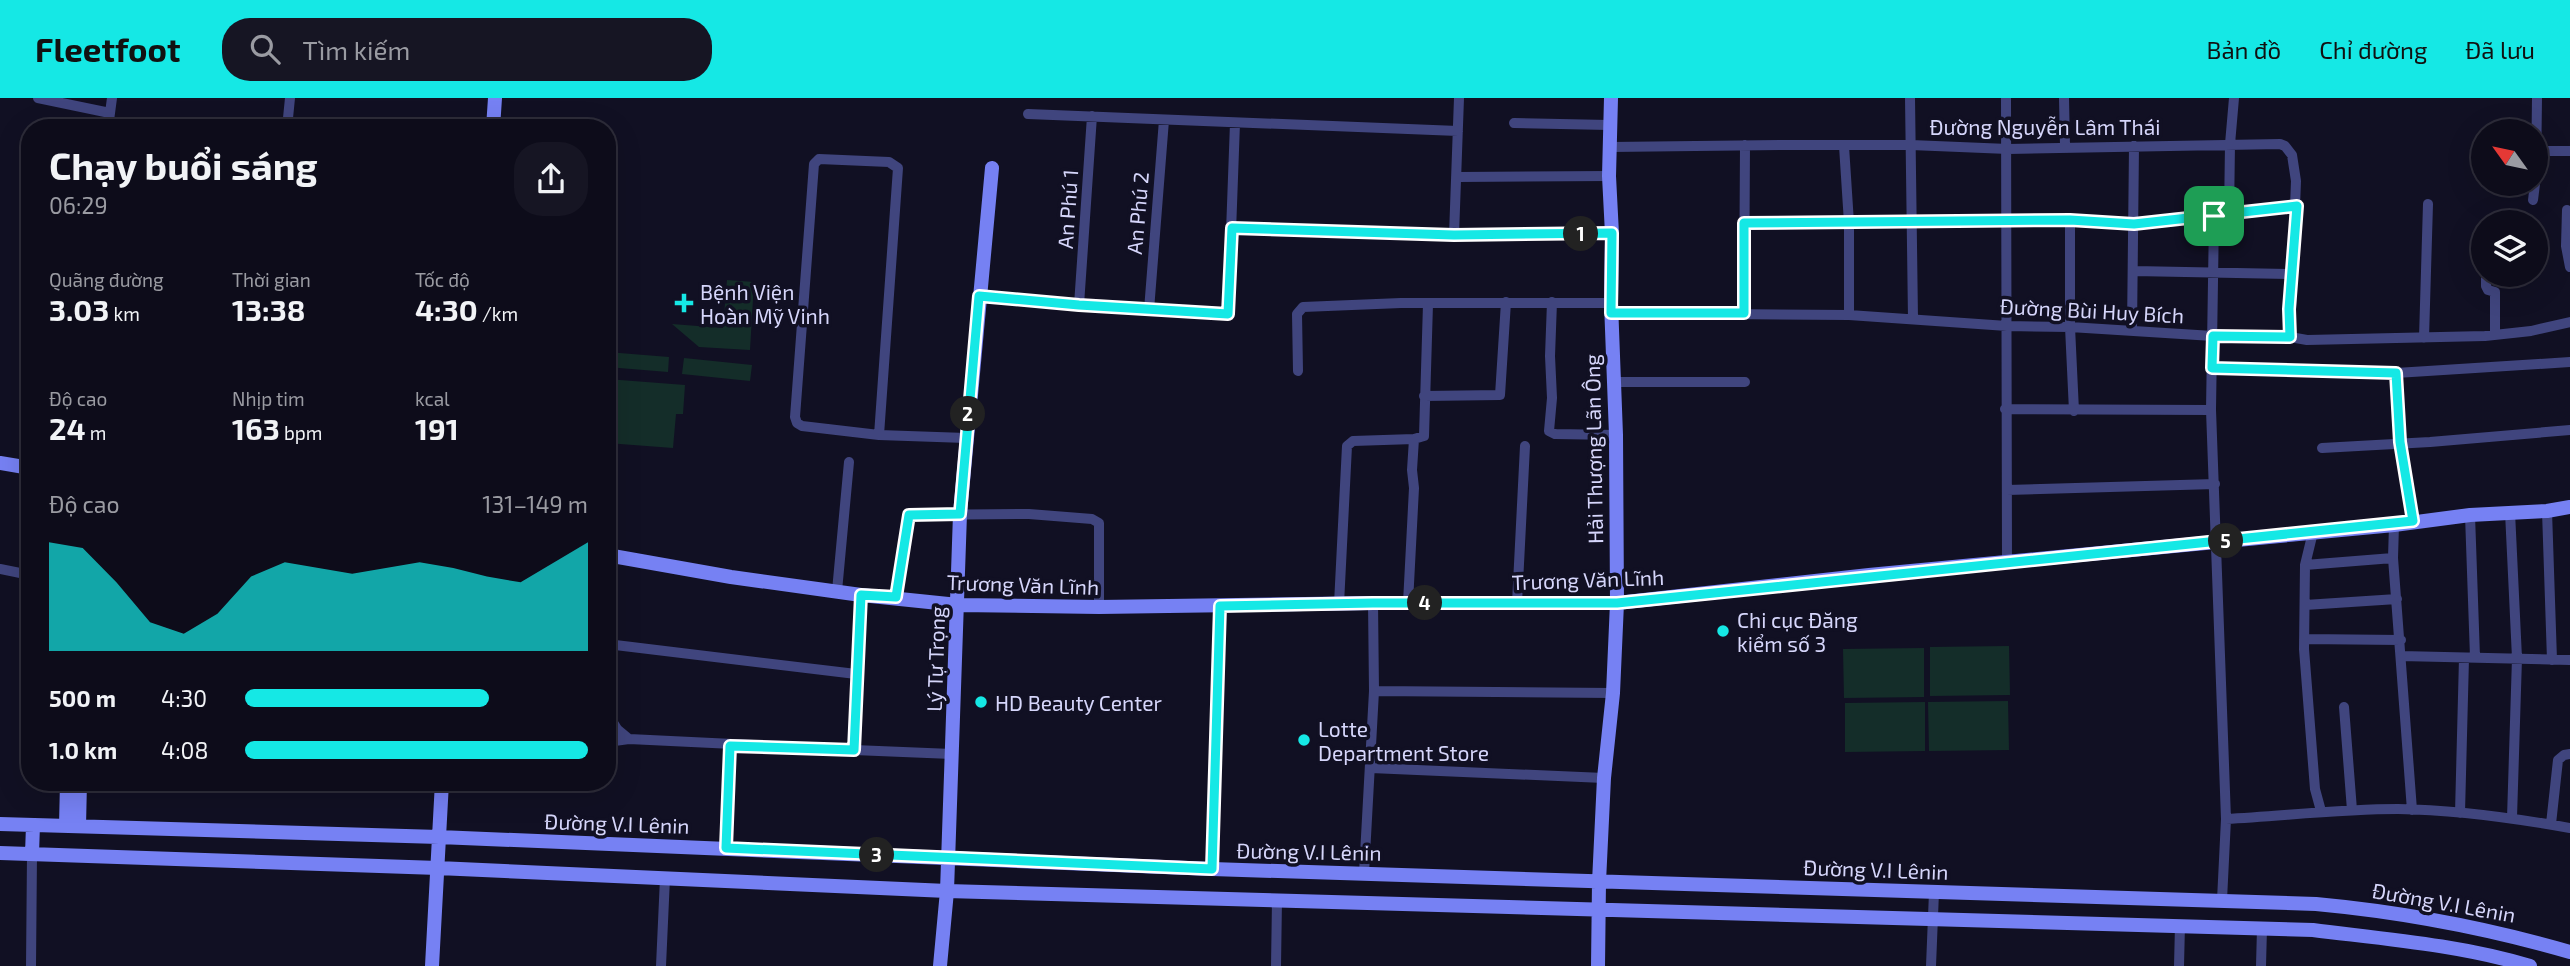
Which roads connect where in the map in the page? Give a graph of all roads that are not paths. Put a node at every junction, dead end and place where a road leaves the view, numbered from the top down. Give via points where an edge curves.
1 (37, 98) edge
2 (112, 98) edge
3 (290, 98) edge
4 (495, 98) edge
5 (1459, 98) edge
6 (1611, 98) edge
7 (1910, 98) edge
8 (2006, 98) edge
9 (2064, 98) edge
10 (2234, 98) edge
11 (2537, 98) edge
12 (110, 113) junction
13 (1028, 114) dead end
14 (1092, 116) junction
15 (109, 119) edge
16 (288, 119) edge
17 (494, 119) edge
18 (2537, 119) edge
19 (1164, 120) junction
20 (1514, 122) dead end
21 (1236, 123) junction
22 (1609, 125) junction
23 (1458, 131) junction
24 (2230, 144) junction
25 (1745, 145) junction
26 (1911, 145) junction
27 (1844, 146) junction
28 (2065, 146) junction
29 (2134, 146) junction
30 (1611, 147) junction
31 (2008, 149) junction
32 (2548, 151) edge
33 (2570, 151) edge
34 (992, 168) dead end
35 (1609, 176) junction
36 (1458, 177) junction
37 (2534, 196) edge
38 (2533, 201) dead end
39 (2428, 204) dead end
40 (2297, 206) junction
41 (2567, 210) dead end
42 (2229, 215) junction
43 (2214, 216) junction
44 (2070, 220) junction
45 (2006, 221) junction
46 (1744, 223) junction
47 (1849, 223) junction
48 (1913, 223) junction
49 (2134, 224) junction
50 (1232, 228) junction
51 (1612, 233) junction
52 (1454, 235) junction
53 (2570, 267) edge
54 (2134, 271) junction
55 (2214, 274) junction
56 (2293, 274) junction
57 (2486, 287) edge
58 (979, 296) junction
59 (1506, 302) junction
60 (1552, 302) junction
61 (1428, 304) junction
62 (1079, 305) junction
63 (1611, 308) junction
64 (1149, 310) junction
65 (1744, 313) junction
66 (1849, 315) junction
67 (1913, 319) junction
68 (2570, 322) edge
69 (2007, 326) junction
70 (2070, 327) junction
71 (2132, 330) junction
72 (2495, 334) junction
73 (2213, 336) junction
74 (2290, 337) junction
75 (2424, 338) junction
76 (2570, 362) edge
77 (2212, 368) junction
78 (1298, 371) dead end
79 (2396, 373) junction
80 (1614, 382) junction
81 (1745, 382) dead end
82 (1424, 396) junction
83 (2005, 409) junction
84 (2211, 410) junction
85 (2074, 411) junction
86 (2570, 430) edge
87 (879, 435) junction
88 (1616, 435) junction
89 (966, 438) junction
90 (1414, 439) junction
91 (2400, 442) junction
92 (1525, 446) dead end
93 (2322, 448) dead end
94 (849, 462) dead end
95 (0, 463) edge
96 (21, 466) edge
97 (2215, 484) junction
98 (2007, 490) junction
99 (2570, 507) edge
100 (2547, 511) junction
101 (2510, 512) junction
102 (960, 514) junction
103 (2470, 515) junction
104 (2413, 521) junction
105 (2393, 524) junction
106 (2313, 532) junction
107 (2216, 542) junction
108 (616, 557) edge
109 (2393, 558) junction
110 (2007, 562) junction
111 (2305, 565) junction
112 (0, 569) edge
113 (21, 573) edge
114 (837, 591) junction
115 (861, 595) junction
116 (896, 597) junction
117 (2397, 599) junction
118 (1373, 603) junction
119 (1408, 603) junction
120 (1517, 603) junction
121 (1617, 603) junction
122 (1339, 604) junction
123 (958, 605) junction
124 (2305, 605) junction
125 (1220, 606) junction
126 (1099, 607) junction
127 (2304, 639) junction
128 (2401, 640) junction
129 (616, 645) edge
130 (2401, 656) junction
131 (2469, 658) junction
132 (2517, 658) junction
133 (2552, 660) junction
134 (2570, 660) edge
135 (856, 674) junction
136 (1374, 691) junction
137 (1613, 693) junction
138 (2344, 707) dead end
139 (616, 727) edge
140 (629, 740) junction
141 (616, 741) edge
142 (730, 746) junction
143 (854, 750) junction
144 (952, 754) junction
145 (2570, 754) edge
146 (1371, 768) junction
147 (1604, 778) junction
148 (68, 791) edge
149 (79, 791) edge
150 (442, 791) edge
151 (2352, 810) junction
152 (2412, 810) junction
153 (2320, 811) junction
154 (2460, 813) junction
155 (2512, 818) junction
156 (2225, 819) junction
157 (0, 824) edge
158 (2551, 824) junction
159 (33, 825) junction
160 (73, 826) junction
161 (2570, 828) edge
162 (439, 837) junction
163 (726, 848) junction
164 (0, 853) edge
165 (32, 854) junction
166 (947, 859) junction
167 (438, 868) junction
168 (1212, 869) junction
169 (1364, 873) junction
170 (665, 878) junction
171 (1598, 882) junction
172 (947, 891) junction
173 (1934, 892) junction
174 (2097, 897) junction
175 (1277, 900) junction
176 (2222, 900) junction
177 (1598, 909) junction
178 (1932, 918) junction
179 (2096, 923) junction
180 (2180, 925) junction
181 (2262, 928) junction
182 (2570, 952) edge
183 (31, 966) edge
184 (432, 966) edge
185 (661, 966) edge
186 (940, 966) edge
187 (1276, 966) edge
188 (1598, 966) edge
189 (1931, 966) edge
190 (2179, 966) edge
191 (2261, 966) edge
192 (2530, 966) edge

1 - 12 street
2 - 12 street
3 - 16 street
4 - 17 main road
5 - 23 street
6 - 22 main road, Hải Thượng Lãn Ông
7 - 26 street
8 - 31 street
9 - 28 street
10 - 24 street
11 - 18 street
12 - 15 street
13 - 14 street
14 - 19 street
14 - 62 street, An Phú 1
19 - 21 street
19 - 64 street, An Phú 2
20 - 22 street
21 - 23 street
21 - 50 street
22 - 30 main road, Hải Thượng Lãn Ông
23 - 36 street
24 - 29 street, Đường Nguyễn Lâm Thái
24 - 40 street, Đường Nguyễn Lâm Thái via 2285,146 2292,155
24 - 42 street
25 - 27 street, Đường Nguyễn Lâm Thái
25 - 30 street, Đường Nguyễn Lâm Thái
25 - 46 street
26 - 27 street, Đường Nguyễn Lâm Thái
26 - 31 street, Đường Nguyễn Lâm Thái
26 - 48 street
27 - 47 street
28 - 29 street, Đường Nguyễn Lâm Thái
28 - 31 street, Đường Nguyễn Lâm Thái
29 - 49 street
30 - 35 main road, Hải Thượng Lãn Ông
31 - 45 street
32 - 33 street
34 - 58 main road, Lý Tự Trọng
35 - 36 street
35 - 51 main road, Hải Thượng Lãn Ông
36 - 52 street
37 - 38 street
39 - 75 street
40 - 42 street
40 - 56 street, Đường Nguyễn Lâm Thái
41 - 53 street
42 - 43 street
43 - 49 street
43 - 55 street
44 - 45 street
44 - 49 street
44 - 70 street
45 - 48 street
45 - 69 street
46 - 47 street
46 - 65 street
47 - 48 street
47 - 66 street
48 - 67 street
49 - 54 street
50 - 52 street
50 - 64 street via 1228,314
51 - 52 street
51 - 63 main road, Hải Thượng Lãn Ông
54 - 55 street
54 - 71 street
55 - 56 street
55 - 73 street
56 - 74 street, Đường Nguyễn Lâm Thái
57 - 72 street via 2495,292
58 - 62 street
58 - 89 main road, Lý Tự Trọng
59 - 60 street, Đường Bùi Huy Bích
59 - 61 street, Đường Bùi Huy Bích
59 - 82 street via 1500,395
60 - 63 street, Đường Bùi Huy Bích
60 - 88 street via 1549,431
61 - 78 street, Đường Bùi Huy Bích via 1301,308 1297,314
61 - 82 street
62 - 64 street
63 - 65 street, Đường Bùi Huy Bích
63 - 80 main road, Hải Thượng Lãn Ông
65 - 66 street, Đường Bùi Huy Bích
66 - 67 street, Đường Bùi Huy Bích
67 - 69 street, Đường Bùi Huy Bích
68 - 72 street, Đường Bùi Huy Bích
69 - 70 street, Đường Bùi Huy Bích
69 - 83 street
70 - 71 street, Đường Bùi Huy Bích
70 - 85 street
71 - 73 street, Đường Bùi Huy Bích
72 - 75 street, Đường Bùi Huy Bích
73 - 74 street, Đường Bùi Huy Bích
73 - 77 street
74 - 75 street, Đường Bùi Huy Bích
76 - 79 street
77 - 79 street
77 - 84 street
79 - 91 street
80 - 81 street
80 - 88 main road, Hải Thượng Lãn Ông
82 - 90 street via 1426,432
83 - 85 street
83 - 98 street
84 - 85 street
84 - 97 street
86 - 91 street
87 - 87 street via 898,168 889,162 819,159 814,164 796,420 802,426
87 - 89 street
88 - 121 main road, Hải Thượng Lãn Ông
89 - 102 main road, Lý Tự Trọng
90 - 119 street
90 - 122 street via 1347,444
91 - 93 street
91 - 104 street
92 - 120 street
94 - 114 street
95 - 96 main road
97 - 98 street
97 - 107 street
98 - 110 street
99 - 100 main road, Trương Văn Lĩnh
100 - 101 main road, Trương Văn Lĩnh
100 - 133 street
101 - 103 main road, Trương Văn Lĩnh
101 - 132 street
102 - 116 street via 909,515
102 - 123 main road, Lý Tự Trọng
102 - 126 street via 1029,514 1097,521
103 - 104 main road, Trương Văn Lĩnh
103 - 131 street
104 - 105 main road, Trương Văn Lĩnh
105 - 106 main road, Trương Văn Lĩnh
105 - 109 street
106 - 107 main road, Trương Văn Lĩnh
106 - 111 street
107 - 110 main road, Trương Văn Lĩnh
107 - 156 street
108 - 114 main road, Trương Văn Lĩnh
109 - 111 street
109 - 117 street
110 - 121 main road, Trương Văn Lĩnh
111 - 124 street
112 - 113 street
114 - 115 main road, Trương Văn Lĩnh
115 - 116 main road, Trương Văn Lĩnh
115 - 135 street
116 - 123 main road, Trương Văn Lĩnh
117 - 124 street
117 - 128 street
118 - 119 main road, Trương Văn Lĩnh
118 - 122 main road, Trương Văn Lĩnh
118 - 136 street
119 - 120 main road, Trương Văn Lĩnh
120 - 121 main road, Trương Văn Lĩnh
121 - 137 main road, Hải Thượng Lãn Ông
122 - 125 main road, Trương Văn Lĩnh
123 - 126 main road, Trương Văn Lĩnh
123 - 144 main road, Lý Tự Trọng
124 - 127 street
125 - 126 main road, Trương Văn Lĩnh
125 - 168 street
127 - 128 street
127 - 153 street
128 - 130 street
129 - 135 street
130 - 131 street
130 - 152 street
131 - 132 street
131 - 154 street
132 - 133 street
132 - 155 street
133 - 134 street
135 - 143 street
136 - 137 street
136 - 146 street
137 - 147 main road, Hải Thượng Lãn Ông
138 - 151 street
139 - 140 street
140 - 141 street
140 - 142 street
142 - 143 street
142 - 163 street
143 - 144 street
144 - 166 main road, Lý Tự Trọng
145 - 158 street via 2558,760
146 - 147 street
146 - 169 street
147 - 171 main road, Hải Thượng Lãn Ông
148 - 160 main road
149 - 160 main road
150 - 162 main road
151 - 152 street
151 - 153 street
152 - 154 street
153 - 156 street
154 - 155 street
155 - 158 street
156 - 176 street
157 - 159 main road, Đường V.I Lênin
158 - 161 street
159 - 160 main road, Đường V.I Lênin
159 - 165 main road
160 - 162 main road, Đường V.I Lênin
162 - 163 main road, Đường V.I Lênin
162 - 167 main road
163 - 166 main road, Đường V.I Lênin
164 - 165 main road
165 - 167 main road
165 - 183 street
166 - 168 main road, Đường V.I Lênin
166 - 172 main road, Lý Tự Trọng
167 - 170 main road
167 - 184 main road
168 - 169 main road, Đường V.I Lênin
169 - 171 main road, Đường V.I Lênin
170 - 172 main road
170 - 185 street
171 - 173 main road, Đường V.I Lênin
171 - 177 main road, Hải Thượng Lãn Ông
172 - 175 main road
172 - 186 main road
173 - 174 main road, Đường V.I Lênin
173 - 178 street
174 - 176 main road, Đường V.I Lênin
174 - 179 main road
175 - 177 main road
175 - 187 street
176 - 182 main road, Đường V.I Lênin via 2381,910
177 - 178 main road
177 - 188 main road, Hải Thượng Lãn Ông
178 - 179 main road
178 - 189 street
179 - 180 main road
180 - 181 main road
180 - 190 street
181 - 191 street
181 - 192 main road via 2410,942

